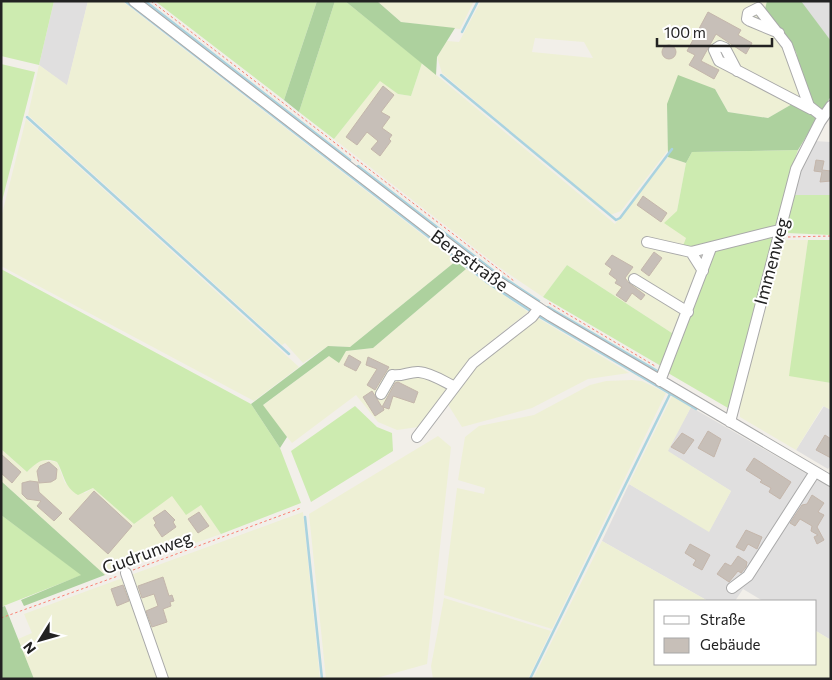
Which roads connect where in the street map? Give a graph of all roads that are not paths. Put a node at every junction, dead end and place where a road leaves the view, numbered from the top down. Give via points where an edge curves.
1 (134, 1) edge
2 (779, 33) dead end
3 (737, 70) dead end
4 (831, 106) edge
5 (812, 109) junction
6 (823, 117) junction
7 (778, 233) junction
8 (647, 242) dead end
9 (711, 248) junction
10 (691, 252) junction
11 (703, 271) junction
12 (634, 279) dead end
13 (541, 304) junction
14 (688, 312) junction
15 (662, 377) junction
16 (453, 386) junction
17 (381, 394) dead end
18 (730, 422) junction
19 (417, 437) dead end
20 (815, 472) junction
21 (831, 481) edge
22 (126, 573) road end
23 (732, 588) dead end
24 (163, 679) edge

1 - 13 street, Bergstraße via 491,278
2 - 5 street via 790,52 805,98
3 - 5 street
4 - 6 street, Immenweg
5 - 6 street
6 - 7 street, Immenweg via 796,170
7 - 9 street
7 - 18 street, Immenweg
8 - 10 street
9 - 10 street
9 - 11 street
10 - 11 street
11 - 14 street
12 - 14 street
13 - 15 street, Bergstraße
13 - 16 street via 532,317 473,363
14 - 15 street
15 - 18 street, Bergstraße
16 - 17 street via 418,372 392,375
16 - 19 street
18 - 20 street, Bergstraße
20 - 21 street, Bergstraße
20 - 23 street via 748,576
22 - 24 street

